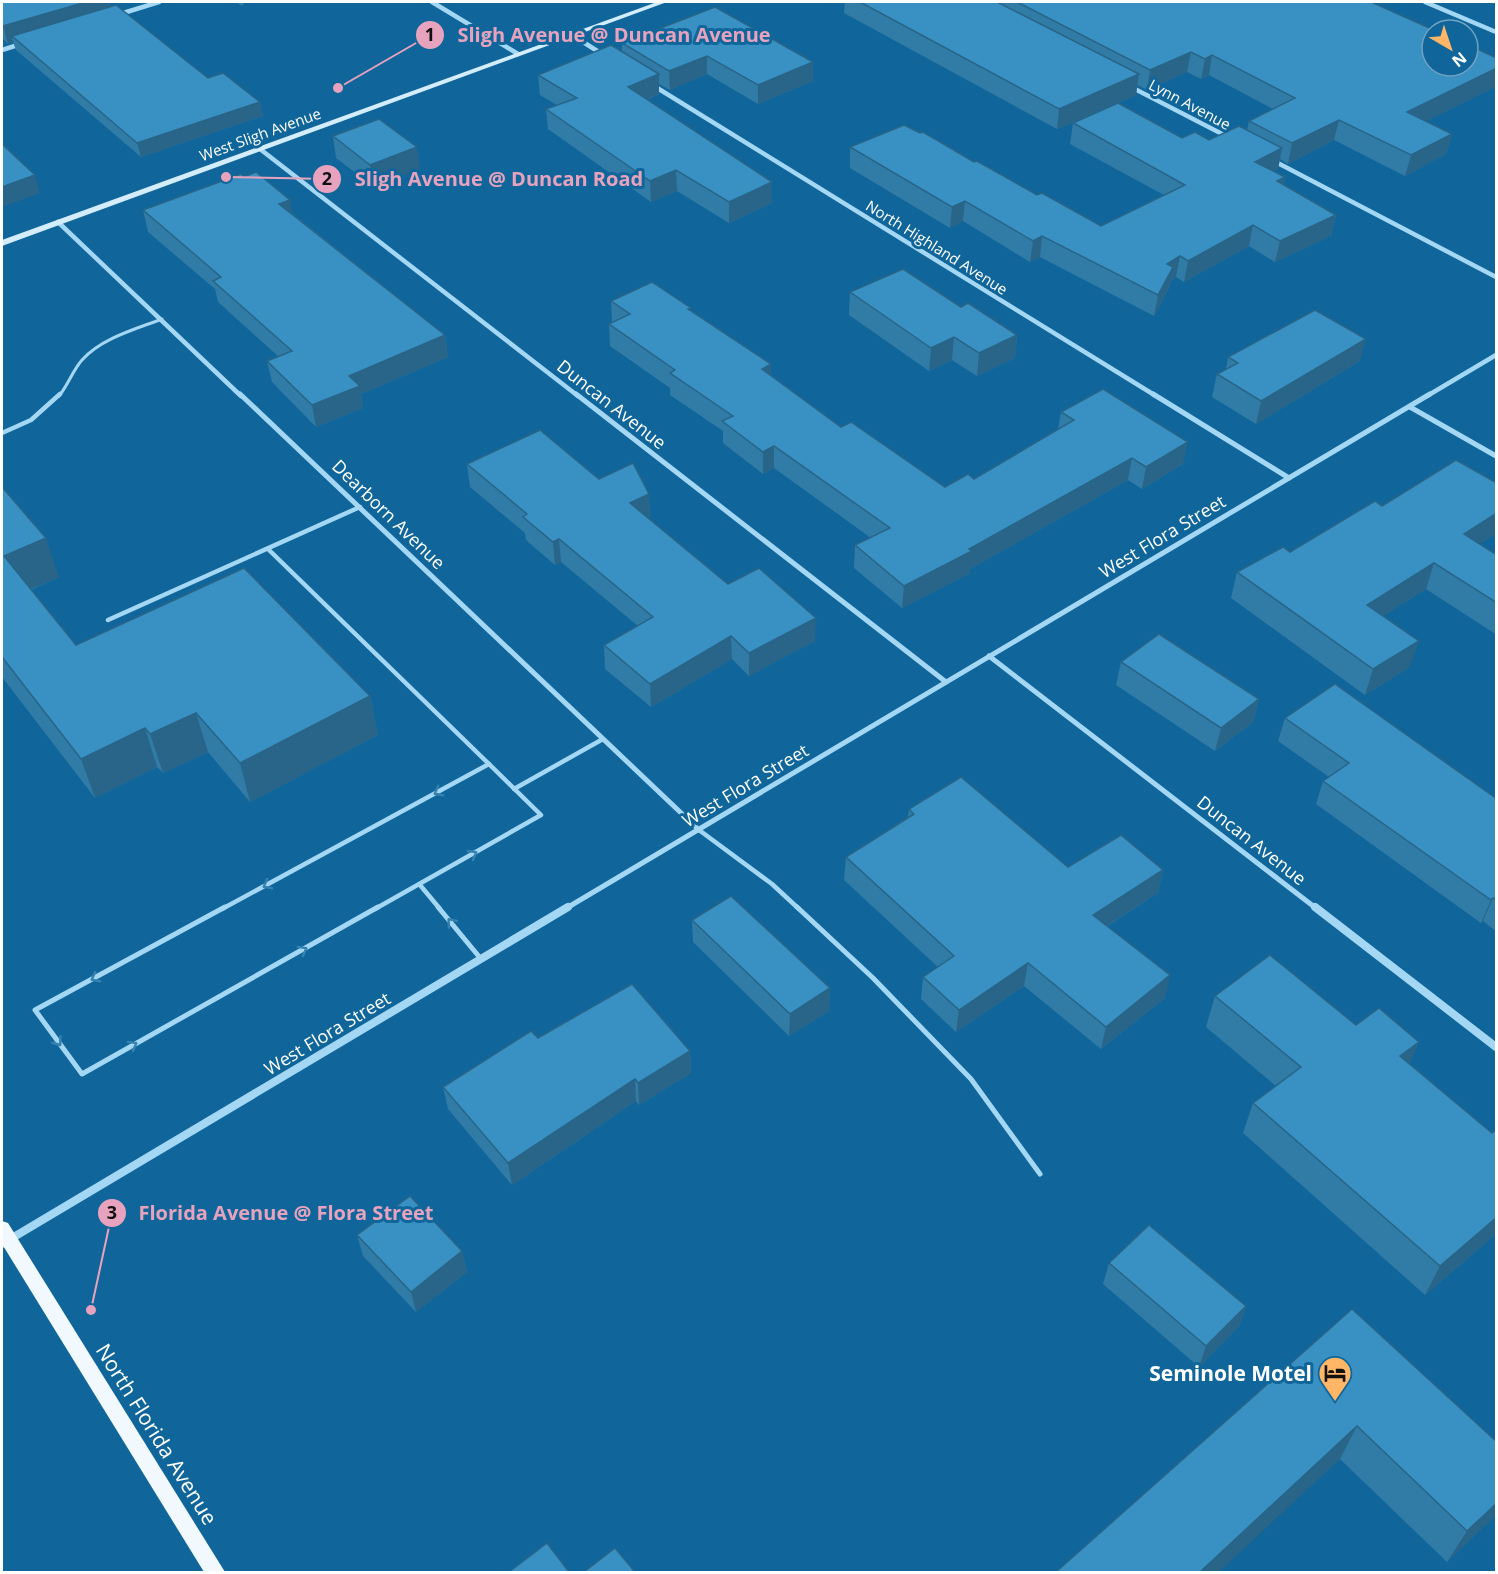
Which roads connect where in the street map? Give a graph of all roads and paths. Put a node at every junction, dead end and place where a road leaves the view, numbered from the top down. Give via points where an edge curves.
1 (159, 2) edge
2 (432, 2) edge
3 (663, 2) edge
4 (1425, 2) edge
5 (114, 15) edge
6 (1497, 33) edge
7 (572, 35) junction
8 (24, 43) edge
9 (2, 50) edge
10 (518, 54) junction
11 (612, 60) edge
12 (643, 79) edge
13 (1127, 84) edge
14 (1232, 140) edge
15 (260, 149) junction
16 (1264, 156) edge
17 (58, 222) junction
18 (2, 243) edge
19 (1497, 278) edge
20 (162, 319) junction
21 (1497, 355) edge
22 (1410, 406) junction
23 (2, 433) edge
24 (1497, 456) edge
25 (1289, 478) junction
26 (360, 507) junction
27 (268, 549) junction
28 (108, 621) dead end
29 (990, 656) junction
30 (946, 682) junction
31 (603, 739) junction
32 (490, 764) junction
33 (514, 789) junction
34 (699, 830) junction
35 (420, 885) junction
36 (481, 959) junction
37 (1497, 1047) edge
38 (1040, 1174) dead end
39 (4, 1238) edge
40 (215, 1572) edge

1 - 5 street
2 - 10 street
3 - 7 main road, West Sligh Avenue
4 - 6 street
7 - 10 main road, West Sligh Avenue
7 - 11 street
8 - 9 street
10 - 15 main road, West Sligh Avenue
12 - 25 street, North Highland Avenue
13 - 14 street, Lynn Avenue
15 - 17 main road, West Sligh Avenue
15 - 30 street, Duncan Avenue
16 - 19 street
17 - 18 main road, West Sligh Avenue
17 - 20 street, Dearborn Avenue
20 - 23 lane via 97,348 81,360 60,397 17,428
20 - 26 street, Dearborn Avenue
21 - 22 street, West Flora Street
22 - 24 street
22 - 25 street, West Flora Street
25 - 29 street, West Flora Street
26 - 27 lane
26 - 31 street, Dearborn Avenue
27 - 28 lane
27 - 32 lane
29 - 30 street, West Flora Street
29 - 37 street, Duncan Avenue
30 - 34 street, West Flora Street
31 - 33 lane
31 - 34 street, Dearborn Avenue
32 - 33 lane
32 -> 35 lane via 35,1010 82,1074
35 -> 33 lane via 541,815
34 - 36 street, West Flora Street
34 - 38 lane via 772,884 873,978 971,1079
36 -> 35 lane
36 - 39 street, West Flora Street
39 - 40 main road, North Florida Avenue

